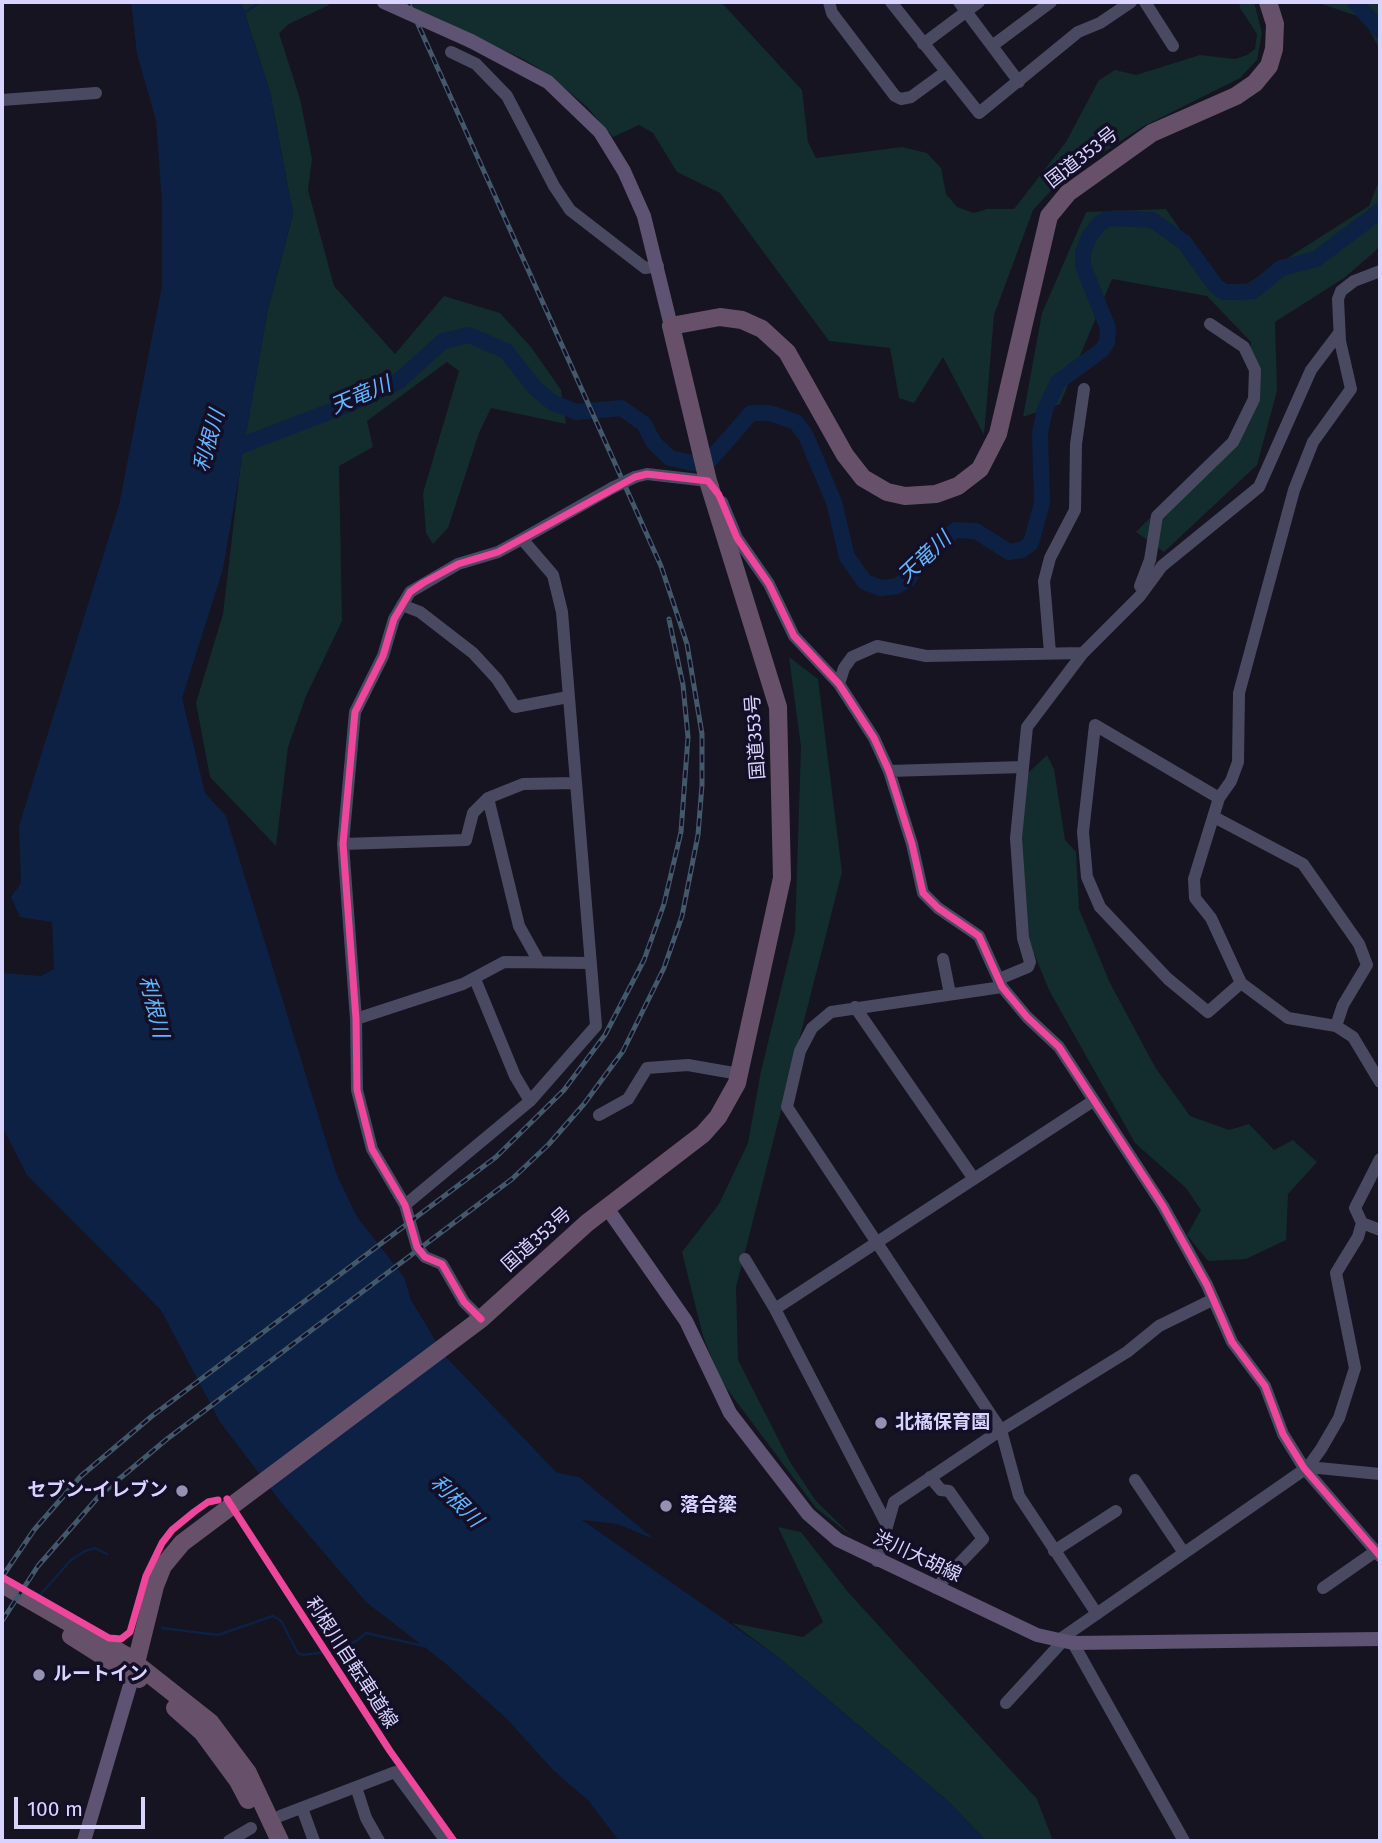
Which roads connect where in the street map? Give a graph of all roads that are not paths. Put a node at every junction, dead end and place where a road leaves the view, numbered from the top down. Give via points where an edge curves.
1 (384, 2) edge
2 (829, 2) edge
3 (891, 2) edge
4 (979, 2) edge
5 (1052, 2) edge
6 (1131, 2) edge
7 (1145, 2) edge
8 (1268, 2) edge
9 (962, 7) edge
10 (923, 44) junction
11 (1173, 46) dead end
12 (992, 47) junction
13 (451, 52) dead end
14 (944, 73) junction
15 (1019, 82) junction
16 (96, 93) dead end
17 (2, 100) edge
18 (658, 266) junction
19 (1380, 271) edge
20 (1210, 324) dead end
21 (671, 326) junction
22 (1339, 333) junction
23 (1084, 389) dead end
24 (707, 476) junction
25 (522, 539) junction
26 (1134, 602) junction
27 (402, 605) junction
28 (1050, 653) junction
29 (1083, 653) junction
30 (839, 684) junction
31 (568, 697) junction
32 (1023, 767) junction
33 (890, 771) junction
34 (575, 783) junction
35 (488, 797) junction
36 (1219, 798) junction
37 (1214, 817) junction
38 (343, 844) junction
39 (943, 959) dead end
40 (538, 960) junction
41 (591, 962) junction
42 (475, 979) junction
43 (1000, 983) junction
44 (1241, 983) junction
45 (950, 994) junction
46 (855, 1007) junction
47 (356, 1019) junction
48 (1336, 1026) junction
49 (739, 1074) junction
50 (1380, 1082) edge
51 (530, 1101) junction
52 (1093, 1101) junction
53 (599, 1115) dead end
54 (1380, 1158) edge
55 (974, 1179) junction
56 (405, 1205) junction
57 (607, 1208) junction
58 (1362, 1223) junction
59 (1380, 1230) edge
60 (876, 1244) junction
61 (745, 1259) dead end
62 (1212, 1300) junction
63 (775, 1309) junction
64 (476, 1322) junction
65 (1000, 1430) junction
66 (1306, 1468) junction
67 (1380, 1474) edge
68 (930, 1477) junction
69 (1135, 1479) dead end
70 (1116, 1511) dead end
71 (887, 1525) junction
72 (1054, 1551) junction
73 (1184, 1553) junction
74 (1378, 1553) edge
75 (877, 1561) junction
76 (2, 1584) edge
77 (936, 1588) junction
78 (1323, 1588) dead end
79 (2, 1595) edge
80 (1097, 1614) junction
81 (1380, 1639) edge
82 (1065, 1641) junction
83 (134, 1668) junction
84 (1006, 1703) dead end
85 (356, 1787) junction
86 (302, 1808) junction
87 (280, 1816) dead end
88 (251, 1829) dead end
89 (84, 1841) edge
90 (229, 1841) edge
91 (268, 1841) edge
92 (280, 1841) edge
93 (314, 1841) edge
94 (379, 1841) edge
95 (446, 1841) edge
96 (1184, 1841) edge

1 - 18 main road, bridge via 548,82 600,132 635,193
2 - 14 street via 832,13 901,99
3 - 10 street
4 - 9 street
5 - 12 street
6 - 15 street via 1077,32
7 - 11 street
8 - 21 highway, 国道353号 via 1275,24 1274,49 1269,66 1255,83 1152,133 1054,207 1044,229 998,434 980,469 958,486 936,494 905,496 863,478 845,455 787,352 762,329 720,317
9 - 10 street
9 - 12 street
10 - 14 street
12 - 15 street
13 - 18 street via 476,64 507,96 570,210 645,268
14 - 15 street via 979,113
16 - 17 street
18 - 21 main road
19 - 22 street via 1340,291
20 - 26 street via 1244,347 1255,370 1254,399 1233,442 1157,516 1150,560
21 - 24 highway, 国道353号
22 - 26 street via 1311,370 1259,487 1179,549
22 - 36 street via 1351,389 1313,442 1294,490 1239,693 1238,762
23 - 28 street via 1076,444 1075,510 1050,558 1044,582
24 - 25 street, bridge via 635,477
24 - 30 street via 794,636
24 - 49 highway, 国道353号 via 770,674 779,719 782,878
25 - 27 street via 435,575 410,592
25 - 31 street via 553,575 562,612
26 - 29 street
27 - 31 street via 420,612 473,653 515,707
27 - 38 street via 355,712
28 - 29 street
28 - 30 street via 926,656 877,646 852,657
29 - 32 street via 1027,727
30 - 33 street
31 - 34 street
32 - 33 street
32 - 43 street via 1016,838 1023,938 1030,962
33 - 43 street via 923,893 979,936
34 - 35 street via 523,784
34 - 41 street
35 - 38 street via 473,813 467,840
35 - 40 street via 519,926
36 - 37 street
36 - 44 street via 1094,725 1083,832 1087,877 1100,907 1168,979 1208,1012
37 - 44 street via 1194,879 1195,898 1210,918
37 - 48 street via 1303,864 1359,944 1367,965
38 - 47 street
39 - 45 street
40 - 41 street
40 - 42 street via 504,962
41 - 51 street via 596,1026
42 - 47 street
42 - 51 street
43 - 45 street
43 - 52 street via 1059,1047
44 - 48 street via 1288,1018
45 - 46 street
46 - 55 street
46 - 60 street via 831,1012 812,1028 800,1051 787,1107
47 - 56 street via 357,1090 369,1136 375,1157
48 - 50 street via 1353,1037
49 - 53 street via 688,1065 646,1068 628,1099
49 - 57 highway, 国道353号 via 729,1101 703,1134
51 - 56 street
52 - 55 street
52 - 62 street via 1163,1206
54 - 58 street via 1355,1208
55 - 60 street
56 - 64 street via 417,1247 425,1257 442,1264
57 - 64 highway, 国道353号
57 - 75 main road, 渋川大胡線 via 674,1300 725,1402 748,1436 823,1528
58 - 59 street
58 - 66 street via 1336,1273 1356,1368 1339,1418
60 - 63 street
60 - 65 street
61 - 63 street
62 - 65 street via 1159,1326 1127,1352
62 - 66 street via 1232,1342 1265,1385 1283,1434
63 - 71 street
64 - 83 highway, 国道353号 via 182,1543 163,1566
65 - 68 street
65 - 72 street via 1019,1496
66 - 67 street
66 - 73 street
66 - 74 street
68 - 71 street via 894,1502
68 - 77 street via 941,1490 949,1491 983,1539
69 - 73 street
70 - 72 street
71 - 75 street
72 - 80 street
73 - 80 street
74 - 78 street
75 - 77 main road, 渋川大胡線
76 - 83 highway
77 - 82 main road, 渋川大胡線 via 1037,1635
79 - 83 highway
80 - 82 street
81 - 82 main road, 渋川大胡線
82 - 84 street
82 - 96 street
83 - 89 main road
83 - 91 highway via 202,1732 238,1781
83 - 92 highway via 210,1722 248,1773
85 - 86 street
85 - 94 street
85 - 95 street via 395,1772
86 - 87 street
86 - 93 street
88 - 90 street

